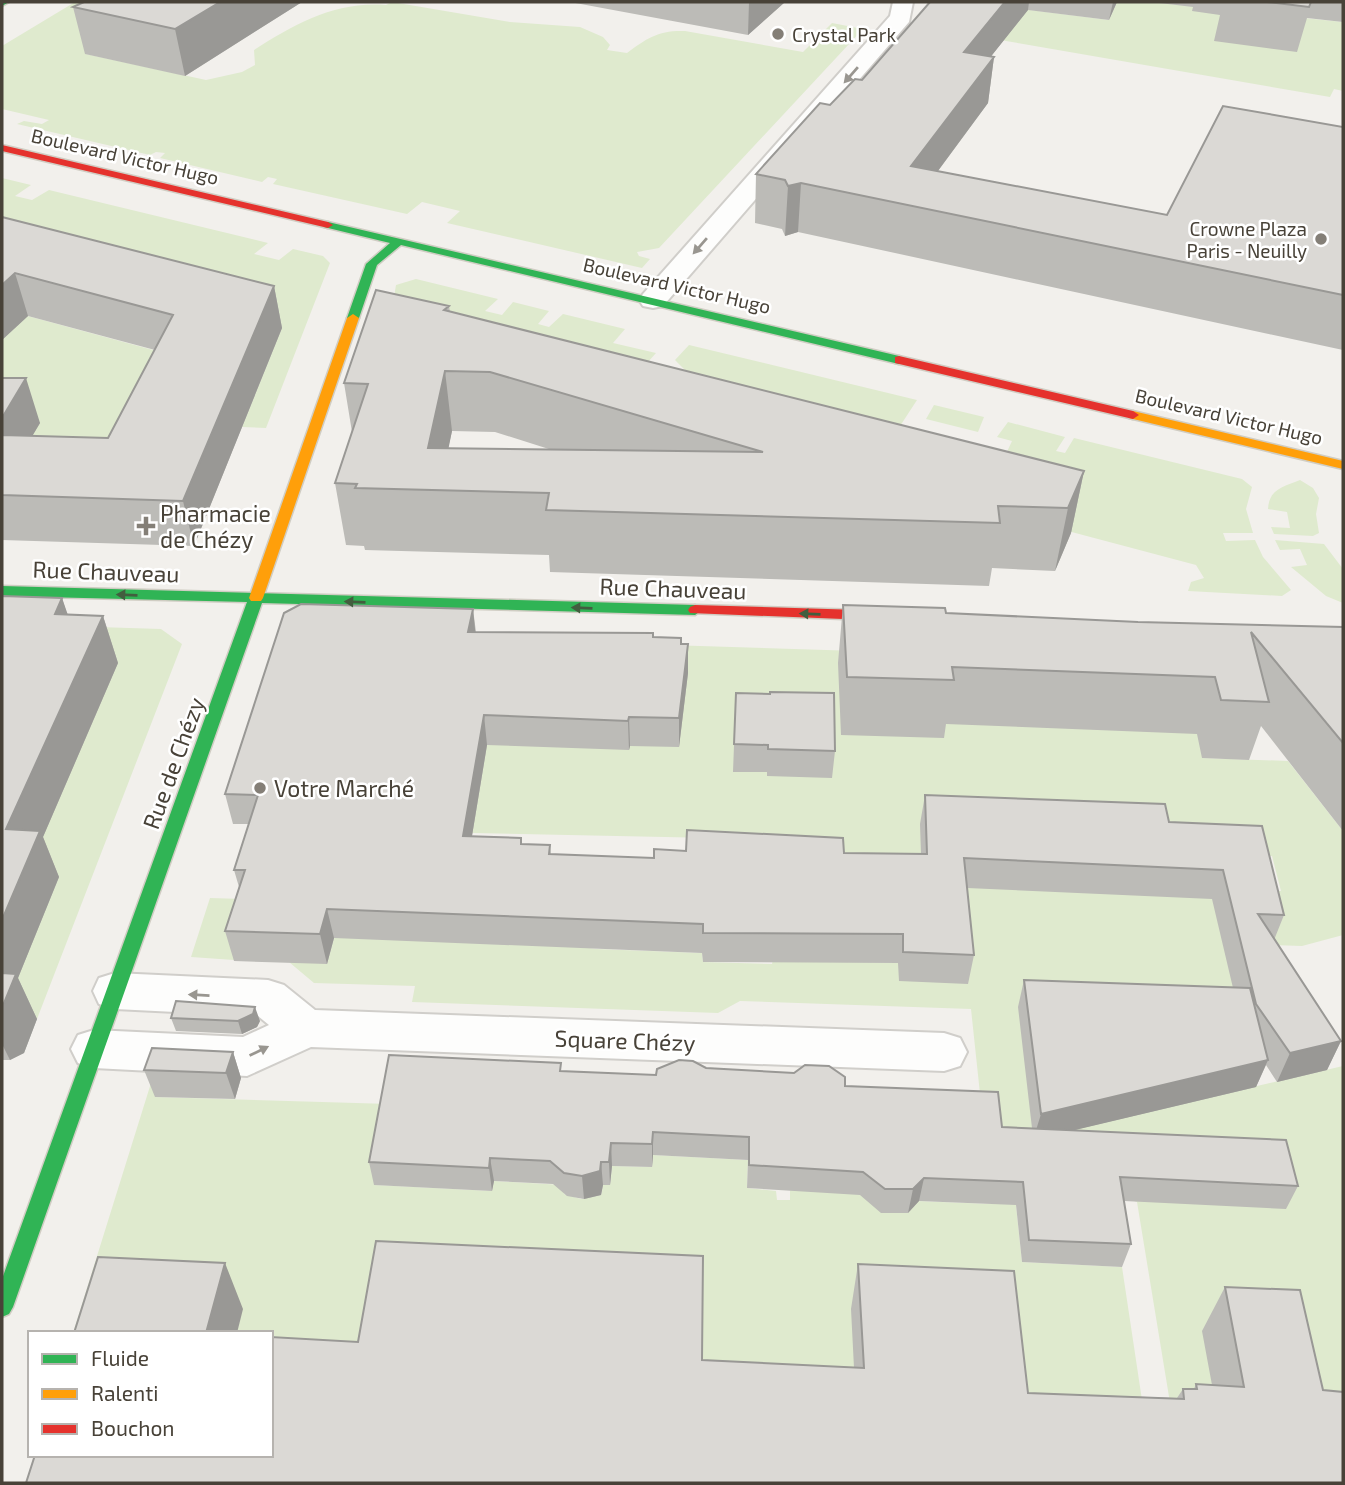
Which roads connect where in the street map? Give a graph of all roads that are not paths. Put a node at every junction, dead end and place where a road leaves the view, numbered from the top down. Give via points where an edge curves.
1 (903, 2) edge
2 (2, 148) edge
3 (397, 243) junction
4 (653, 300) junction
5 (1343, 465) edge
6 (2, 591) edge
7 (255, 599) junction
8 (915, 617) edge
9 (115, 991) junction
10 (306, 1028) junction
11 (94, 1049) junction
12 (944, 1052) dead end
13 (2, 1307) edge

1 -> 4 street via 901,18
2 - 3 street, Boulevard Victor Hugo
3 - 4 street, Boulevard Victor Hugo
3 - 7 street, Rue de Chézy via 372,264
4 - 5 street, Boulevard Victor Hugo
7 -> 6 street, Rue Chauveau
8 -> 7 street, Rue Chauveau
7 - 9 street, Rue de Chézy
10 -> 9 street via 268,998
9 - 11 street, Rue de Chézy
11 -> 10 street via 247,1057
10 - 12 street, Square Chézy
11 - 13 street, Rue de Chézy

